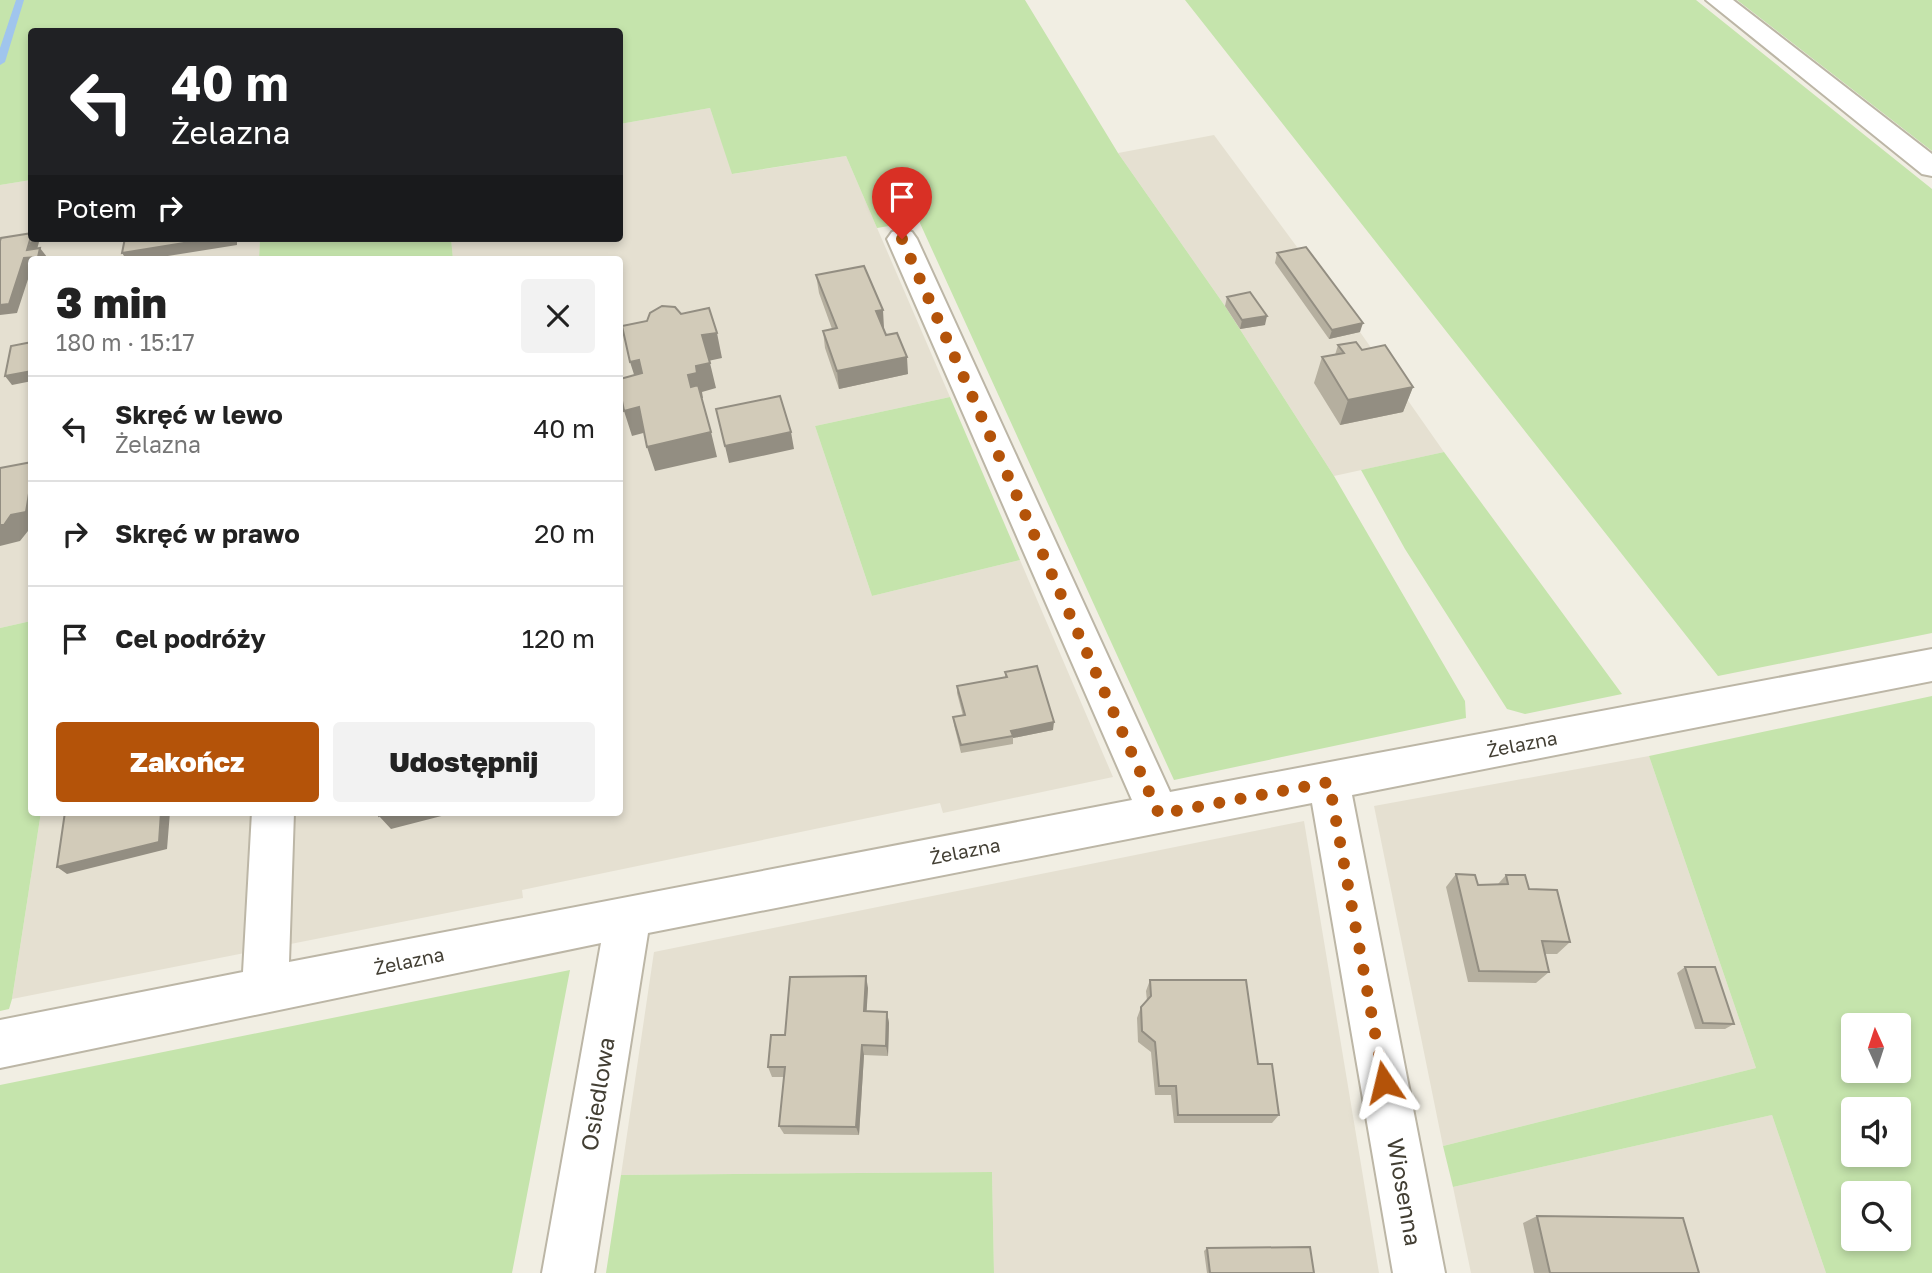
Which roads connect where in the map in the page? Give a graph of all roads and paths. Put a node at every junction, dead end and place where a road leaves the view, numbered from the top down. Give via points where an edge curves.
1 (1718, 0) edge
2 (1932, 168) edge
3 (902, 239) dead end
4 (1932, 665) edge
5 (1329, 782) junction
6 (1159, 814) junction
7 (273, 816) edge
8 (628, 916) junction
9 (265, 990) junction
10 (0, 1044) edge
11 (568, 1273) edge
12 (1419, 1273) edge

1 - 2 street
3 - 6 street
4 - 5 street, Żelazna
5 - 6 street, Żelazna
5 - 12 street, Wiosenna
6 - 8 street, Żelazna
7 - 9 street
8 - 9 street, Żelazna
8 - 11 street, Osiedlowa
9 - 10 street, Żelazna

